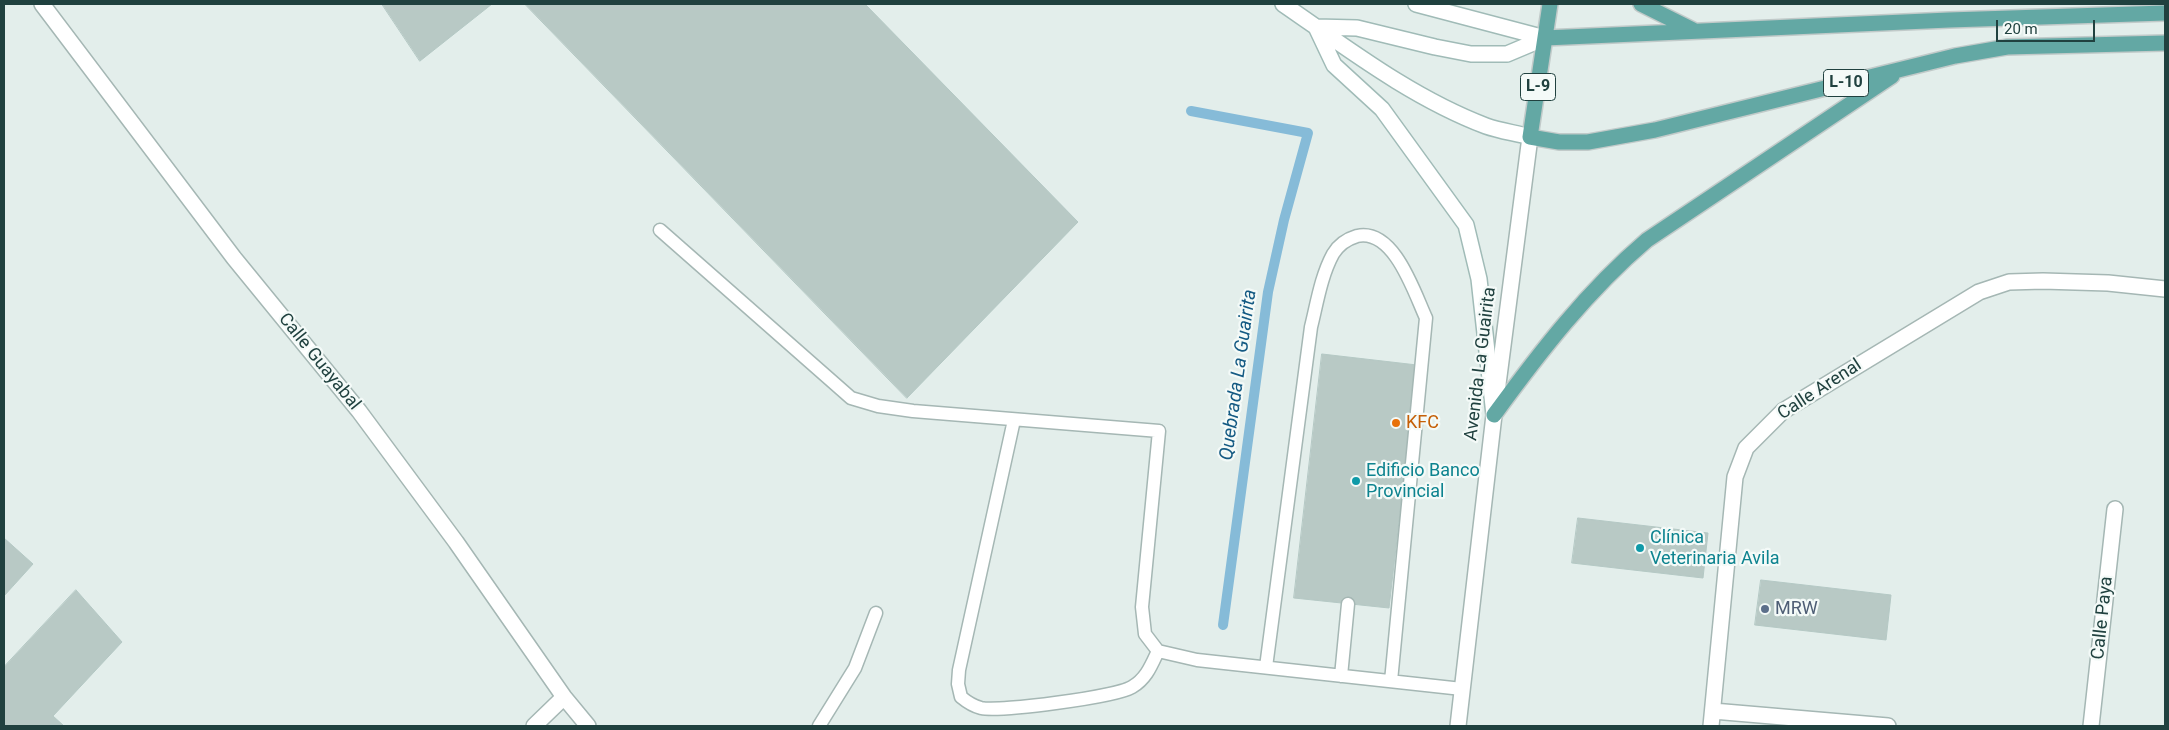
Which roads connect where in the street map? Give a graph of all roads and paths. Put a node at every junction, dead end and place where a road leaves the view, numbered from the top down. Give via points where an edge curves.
1 (42, 4) edge
2 (1283, 4) edge
3 (1416, 4) edge
4 (1550, 4) edge
5 (1641, 4) edge
6 (2165, 13) edge
7 (1316, 27) junction
8 (1695, 31) junction
9 (1545, 38) junction
10 (2165, 43) edge
11 (1900, 71) junction
12 (1530, 137) junction
13 (660, 230) dead end
14 (2165, 289) edge
15 (1494, 415) junction
16 (1014, 420) junction
17 (2115, 509) dead end
18 (1348, 604) dead end
19 (876, 613) dead end
20 (1158, 651) junction
21 (1266, 667) junction
22 (1341, 676) junction
23 (1391, 681) junction
24 (1462, 689) junction
25 (564, 697) junction
26 (1712, 719) edge
27 (534, 726) edge
28 (588, 726) edge
29 (819, 726) edge
30 (1458, 726) edge
31 (1888, 726) edge
32 (2091, 726) edge

1 - 25 street, Calle Guayabal via 228,250 359,411 456,542
2 - 7 street, L-10
3 - 9 street
4 - 9 main road, L-9
5 - 8 main road
6 - 8 main road
7 - 9 street, L-9 via 1356,28 1471,54 1507,54
7 - 12 street, L-10 via 1407,87 1447,109 1487,126
7 - 15 street via 1334,66 1382,110 1466,225 1479,279
8 - 9 main road
9 - 12 main road, Avenida La Guairita / L-9
10 - 11 main road, L-10 via 2007,47
11 - 12 main road, L-10 via 1645,132 1588,142
11 - 15 main road, L-10 via 1647,240 1619,264 1561,326
12 - 15 street, Avenida La Guairita
13 - 16 lane via 852,398 878,406
14 - 26 street, Calle Arenal via 2043,281 2009,282 1980,292 1783,411 1763,429 1746,448 1735,477
15 - 24 street, Avenida La Guairita
16 - 20 lane via 1159,431 1142,607 1145,634
16 - 20 lane via 959,670 961,697 982,708 1108,695 1131,688 1148,673
17 - 32 street, Calle Paya
18 - 22 lane
19 - 29 lane via 855,668
20 - 21 lane via 1181,658
21 - 22 lane
21 - 23 lane via 1311,327 1323,278 1334,252 1346,239 1365,235 1392,250 1426,318
22 - 23 lane
23 - 24 lane
24 - 30 street, Avenida La Guairita
25 - 27 street
25 - 28 street, Calle Guayabal
26 - 31 street

